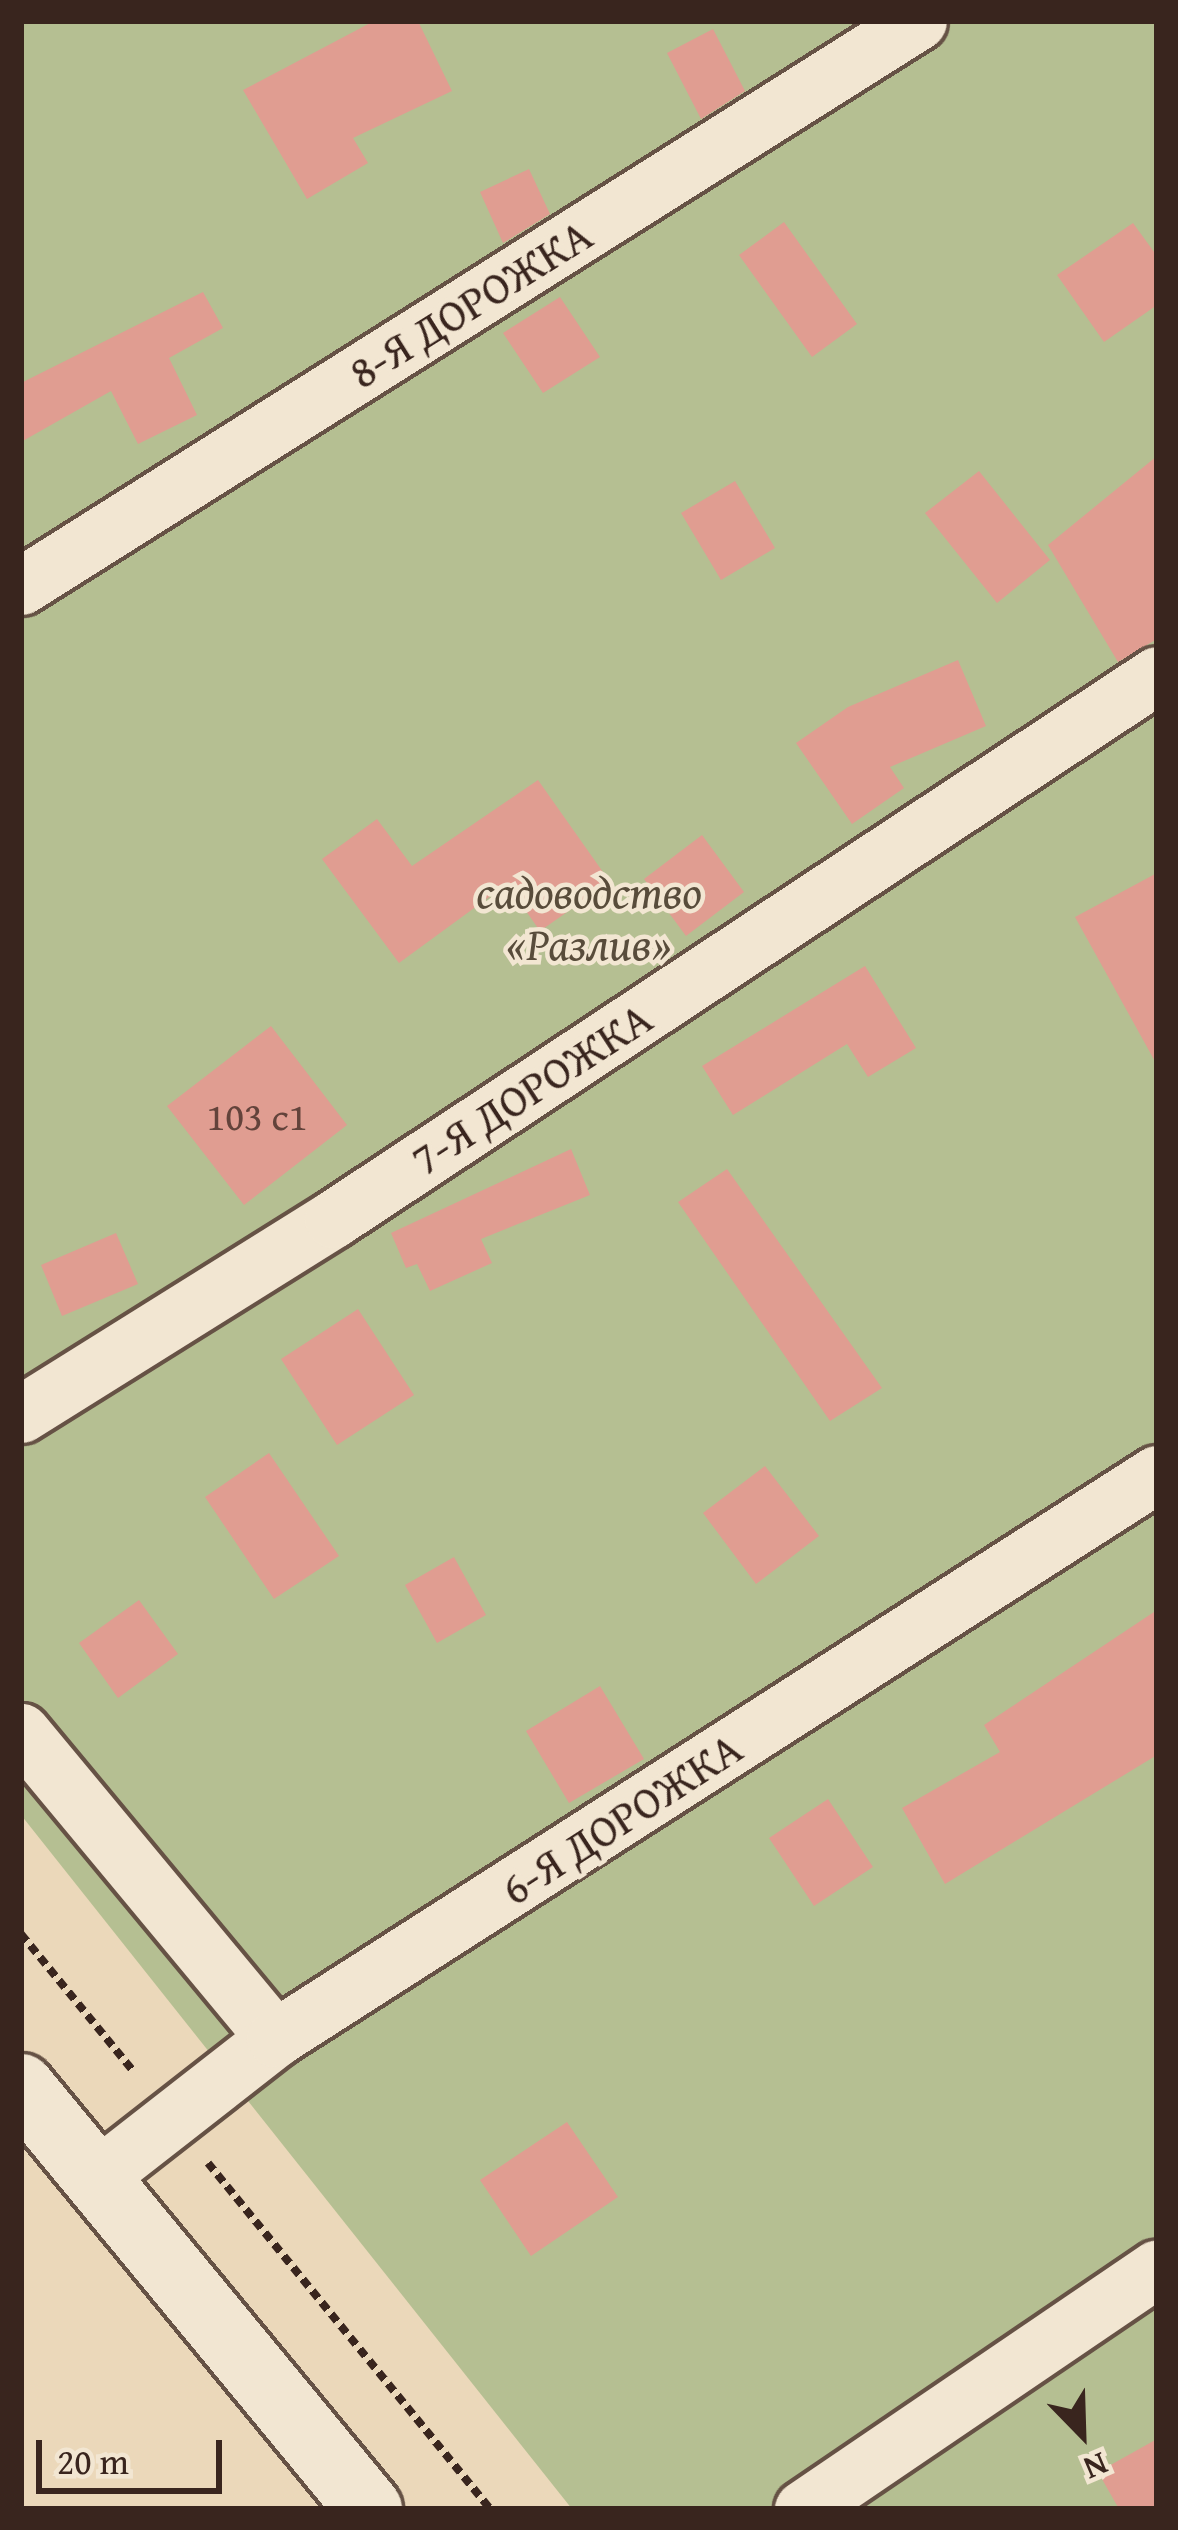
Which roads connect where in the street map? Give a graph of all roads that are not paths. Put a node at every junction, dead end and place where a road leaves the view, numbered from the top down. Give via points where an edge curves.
1 (918, 21) edge
2 (21, 586) edge
3 (1157, 675) edge
4 (21, 1414) edge
5 (1157, 1474) edge
6 (21, 1732) edge
7 (275, 2038) junction
8 (21, 2087) edge
9 (96, 2179) junction
10 (1157, 2268) edge
11 (369, 2509) edge
12 (803, 2509) edge

1 - 2 street, 8-Я ДОРОЖКА
3 - 4 street, 7-Я ДОРОЖКА via 333,1219
5 - 7 street, 6-Я ДОРОЖКА
6 - 7 street
7 - 9 street, 6-Я ДОРОЖКА
8 - 9 street
9 - 11 street
10 - 12 street

